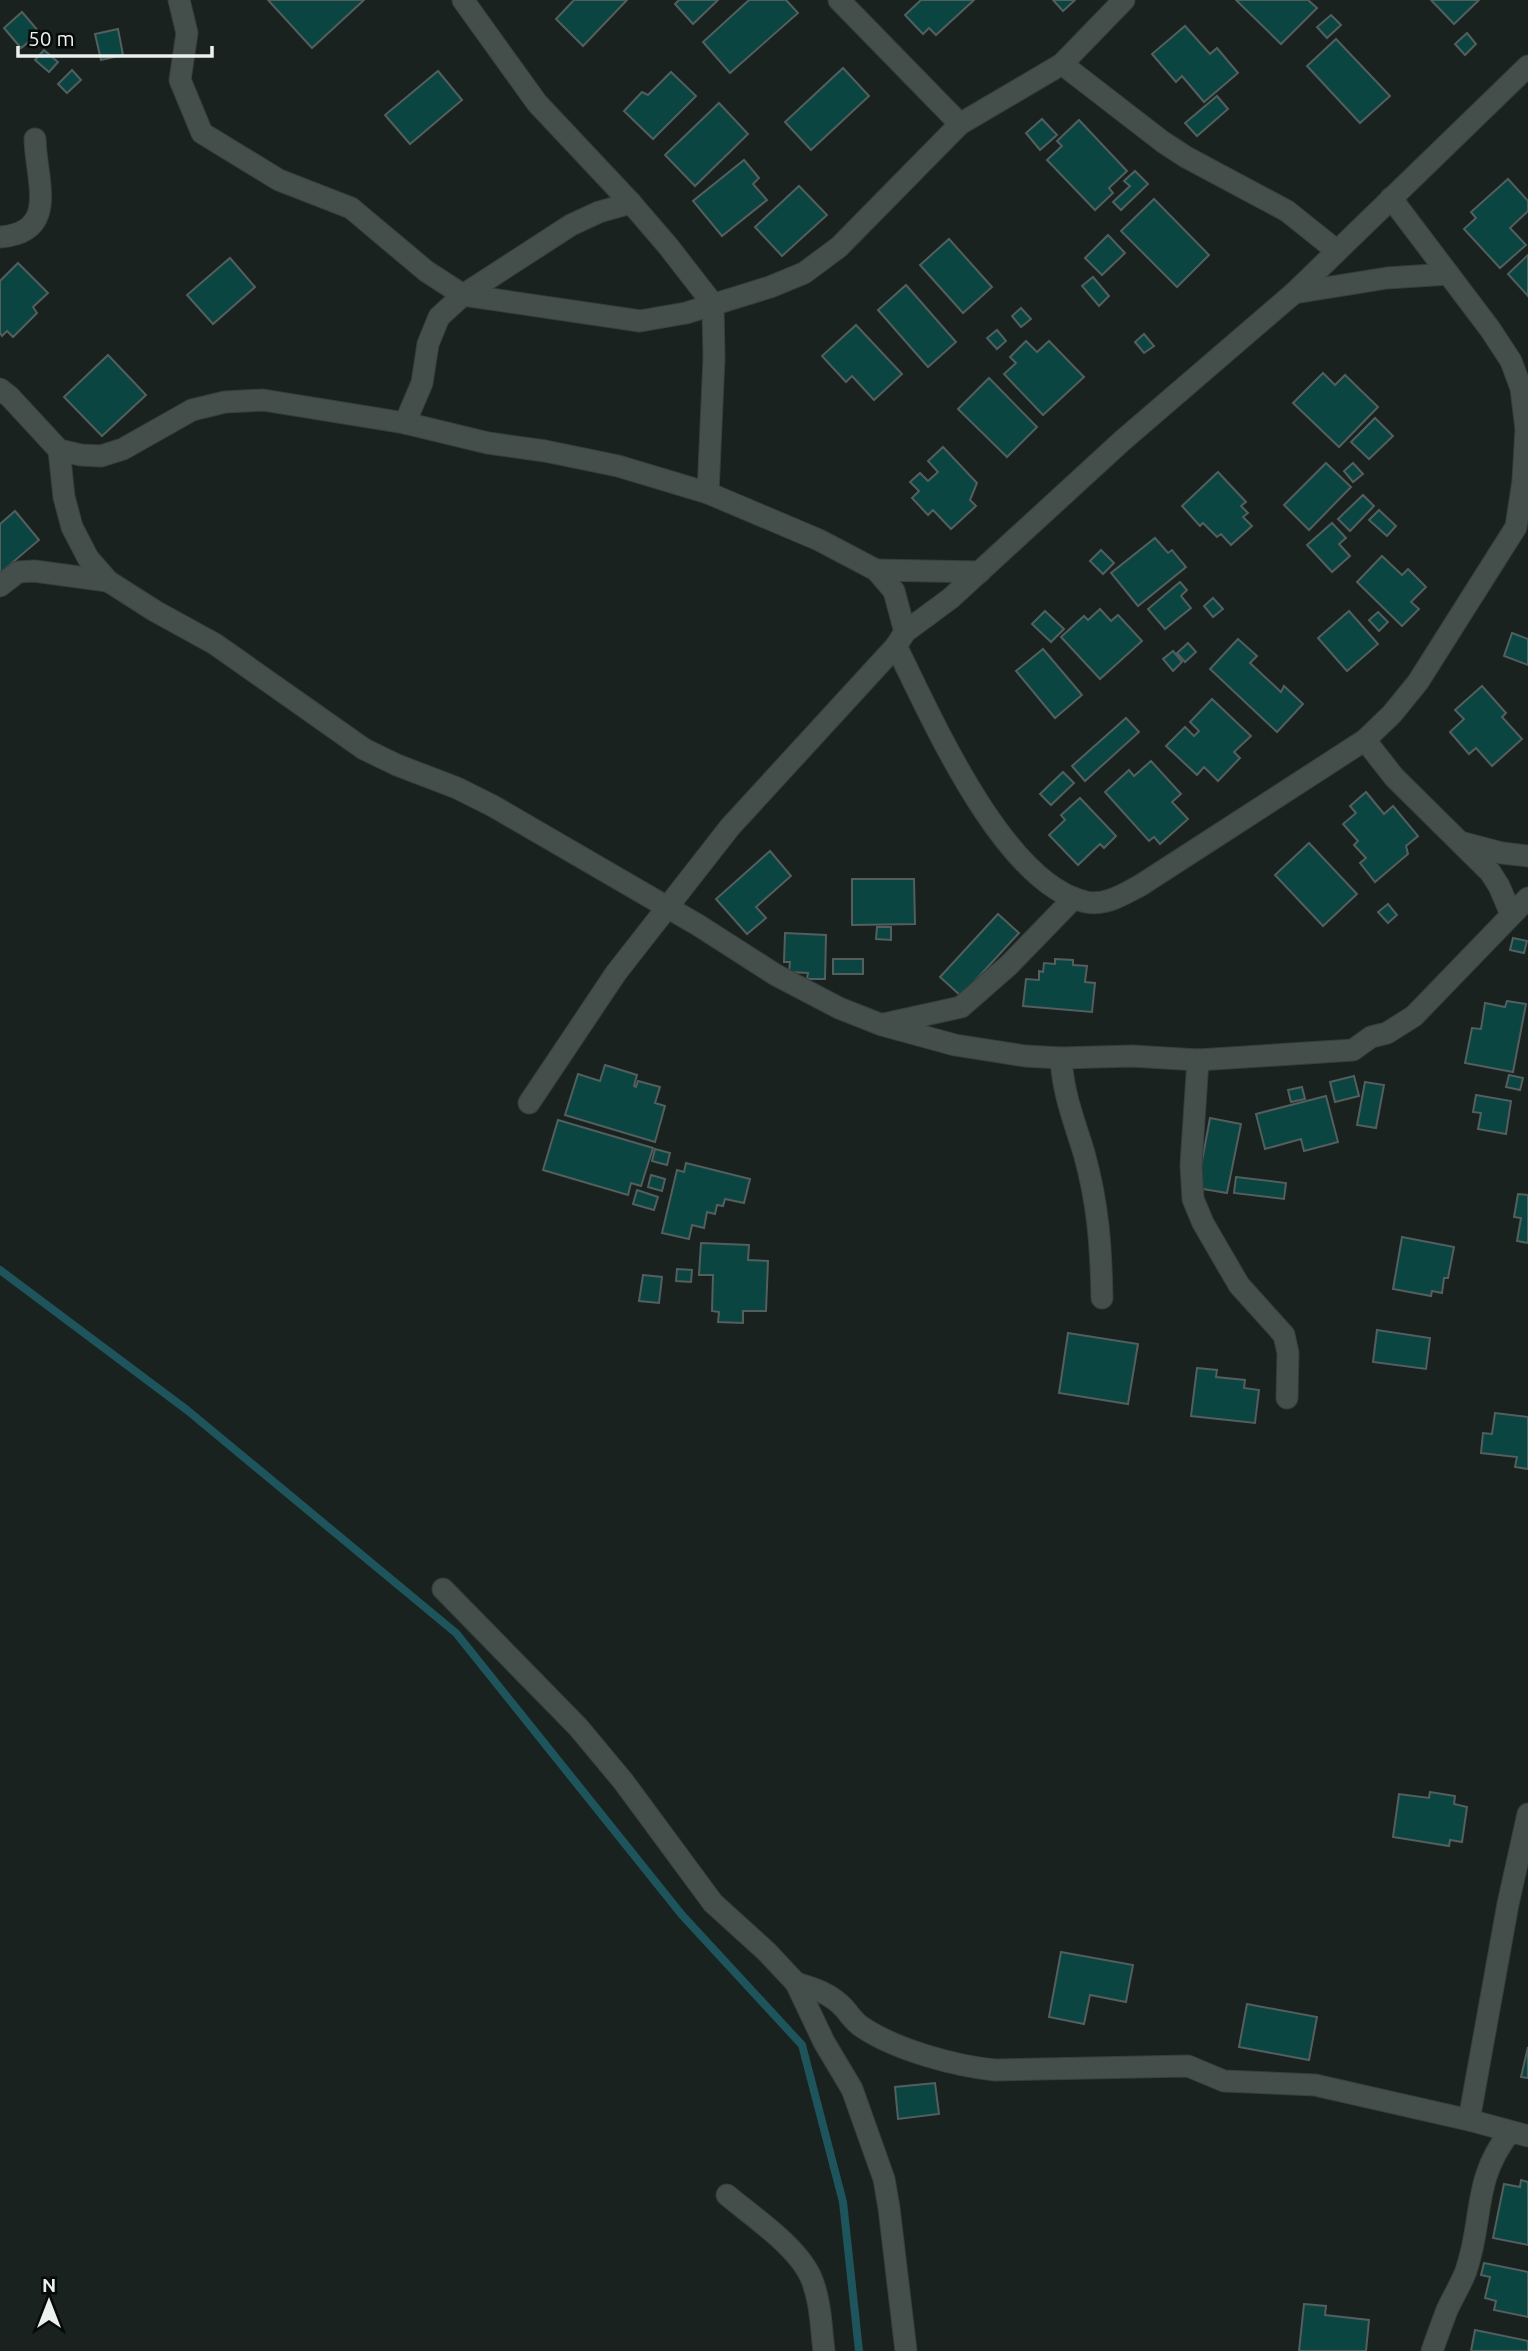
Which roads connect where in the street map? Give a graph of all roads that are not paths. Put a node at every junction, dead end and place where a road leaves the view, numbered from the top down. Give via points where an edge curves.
1 (179, 0) edge
2 (463, 0) edge
3 (839, 0) edge
4 (1124, 0) edge
5 (1062, 64) junction
6 (1528, 66) edge
7 (960, 124) junction
8 (35, 139) dead end
9 (1391, 198) junction
10 (631, 203) junction
11 (0, 237) edge
12 (1337, 251) junction
13 (1448, 274) junction
14 (1294, 293) junction
15 (463, 295) junction
16 (713, 304) junction
17 (0, 389) edge
18 (405, 423) junction
19 (59, 450) junction
20 (708, 493) junction
21 (876, 570) junction
22 (980, 572) junction
23 (108, 580) junction
24 (0, 586) edge
25 (901, 639) junction
26 (1365, 740) junction
27 (1459, 841) junction
28 (1528, 856) edge
29 (1074, 898) junction
30 (1528, 898) edge
31 (669, 908) junction
32 (1511, 914) junction
33 (882, 1025) junction
34 (1061, 1058) junction
35 (1198, 1060) junction
36 (529, 1104) dead end
37 (1102, 1298) dead end
38 (1287, 1398) dead end
39 (443, 1589) dead end
40 (1528, 1814) edge
41 (796, 1983) junction
42 (1469, 2120) junction
43 (1519, 2134) edge
44 (727, 2195) dead end
45 (824, 2351) edge
46 (906, 2351) edge
47 (1432, 2351) edge

1 - 15 street via 187,33 180,80 202,133 279,180 351,208 426,271
2 - 10 street via 537,103
3 - 7 street
4 - 5 street
5 - 7 street
5 - 12 street via 1163,142 1287,211
6 - 9 street
7 - 16 street via 821,261 770,287
8 - 11 street via 41,208 37,221 25,232
9 - 12 street
9 - 13 street
10 - 15 street via 571,225
10 - 16 street
12 - 14 street
13 - 14 street
13 - 26 street via 1511,361 1521,388 1526,429 1521,504 1516,527 1449,636 1418,682
14 - 22 street via 1122,441
15 - 16 street via 640,321
15 - 18 street via 439,317 428,344 422,383
16 - 20 street
17 - 19 street
18 - 19 street via 263,400 225,402 192,410 123,449 101,456
18 - 20 street via 618,466
19 - 23 street via 72,527 83,551
20 - 21 street via 819,540
21 - 22 street
21 - 25 street via 894,591
22 - 25 street
23 - 24 street via 34,571 18,572
23 - 31 street via 215,643 364,748 473,795
25 - 29 street via 952,759 983,811 1048,884
25 - 31 street via 730,827
26 - 27 street via 1394,777
26 - 29 street via 1141,885 1111,900
27 - 28 street
27 - 32 street via 1490,872
29 - 33 street via 961,1007
30 - 32 street
31 - 33 street via 776,975
31 - 36 street via 617,973
32 - 35 street via 1414,1016 1353,1050
33 - 34 street via 955,1045
34 - 35 street
34 - 37 street via 1063,1084 1095,1201
35 - 38 street via 1193,1199 1234,1278 1284,1335
39 - 41 street via 578,1727 713,1903
40 - 42 street
41 - 42 street via 836,2000 867,2030 920,2053 969,2067 1188,2066 1224,2081 1314,2085
41 - 46 street via 852,2089 884,2179
42 - 43 street
43 - 47 street via 1497,2149 1490,2163 1466,2270
44 - 45 street via 797,2256 812,2278

